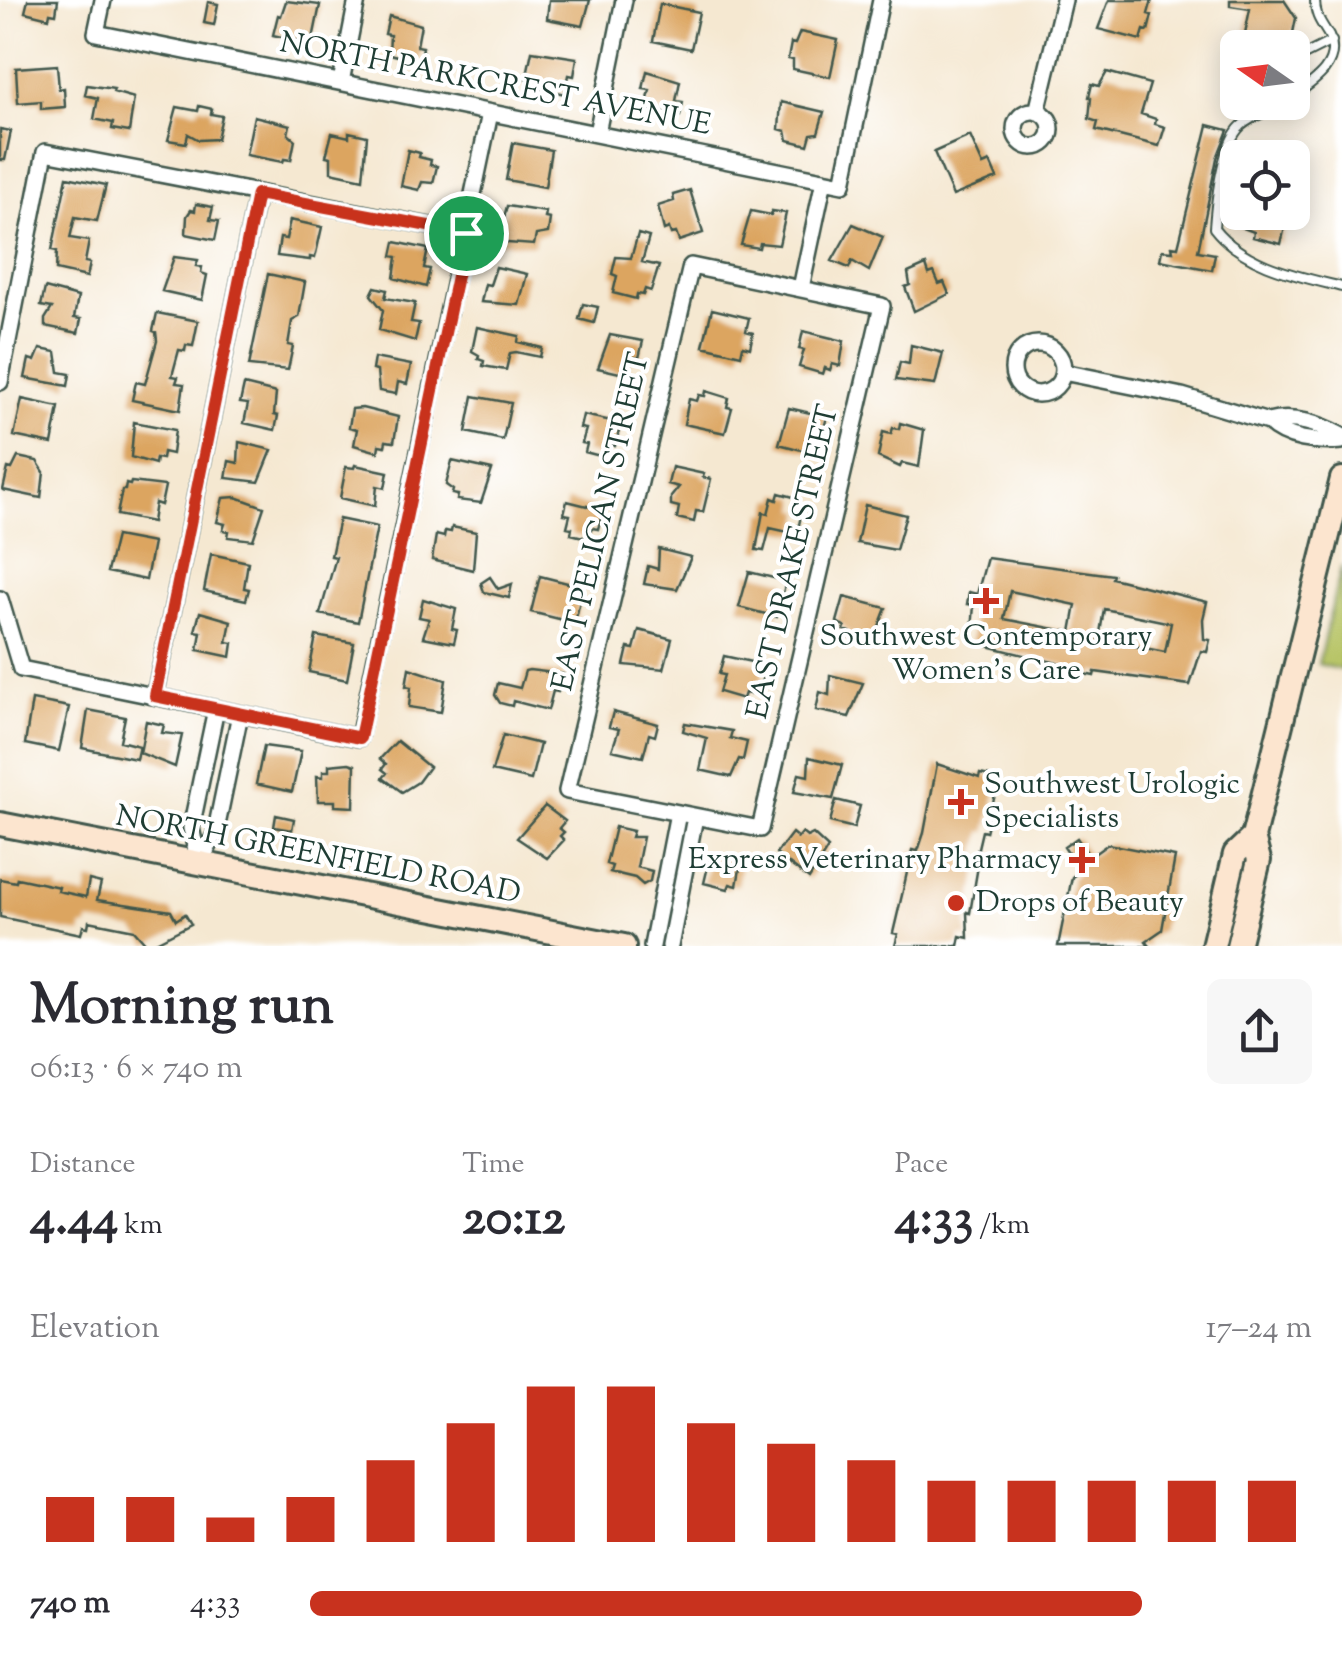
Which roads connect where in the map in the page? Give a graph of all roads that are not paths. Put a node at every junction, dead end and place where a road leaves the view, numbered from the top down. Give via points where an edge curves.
1 (102, 0) edge
2 (356, 0) edge
3 (624, 0) edge
4 (881, 0) edge
5 (1064, 0) edge
6 (1314, 0) edge
7 (1332, 41) junction
8 (1310, 52) edge
9 (1310, 81) edge
10 (340, 82) junction
11 (490, 112) junction
12 (1038, 112) dead end
13 (1251, 120) edge
14 (597, 133) junction
15 (824, 180) junction
16 (257, 194) junction
17 (466, 233) junction
18 (802, 288) junction
19 (1342, 288) edge
20 (1063, 372) dead end
21 (0, 382) edge
22 (1342, 439) edge
23 (1342, 479) edge
24 (0, 598) edge
25 (155, 696) junction
26 (216, 709) junction
27 (240, 714) junction
28 (678, 813) junction
29 (695, 816) junction
30 (0, 824) edge
31 (1254, 837) junction
32 (198, 864) junction
33 (561, 942) edge
34 (624, 946) edge
35 (652, 946) edge
36 (670, 946) edge
37 (1213, 946) edge
38 (1238, 946) edge

1 - 10 street, NORTH PARKCREST AVENUE via 96,32
2 - 10 street
3 - 14 street
4 - 15 street via 843,184
5 - 12 street
6 - 7 lane via 1316,19
7 - 8 lane
7 - 9 lane via 1329,68
10 - 11 street, NORTH PARKCREST AVENUE
11 - 14 street, NORTH PARKCREST AVENUE
11 - 17 street
13 - 19 lane via 1230,141 1214,228 1224,241 1284,273
14 - 15 street, NORTH PARKCREST AVENUE
15 - 18 street
16 - 17 street
16 - 21 street via 46,152
16 - 25 street
17 - 27 street via 360,738
18 - 28 street, EAST PELICAN STREET via 691,266 566,791
18 - 29 street, EAST DRAKE STREET via 882,306 760,830
20 - 22 street via 1268,422 1284,417
23 - 31 main road
24 - 25 street via 22,670
25 - 26 street
26 - 27 street
26 - 32 street via 190,828
27 - 32 street via 215,835
28 - 29 street
28 - 35 street
29 - 36 street
30 - 32 main road, NORTH GREENFIELD ROAD
31 - 37 main road via 1235,854
31 - 38 main road via 1260,860
32 - 33 main road, NORTH GREENFIELD ROAD
33 - 34 main road, NORTH GREENFIELD ROAD

